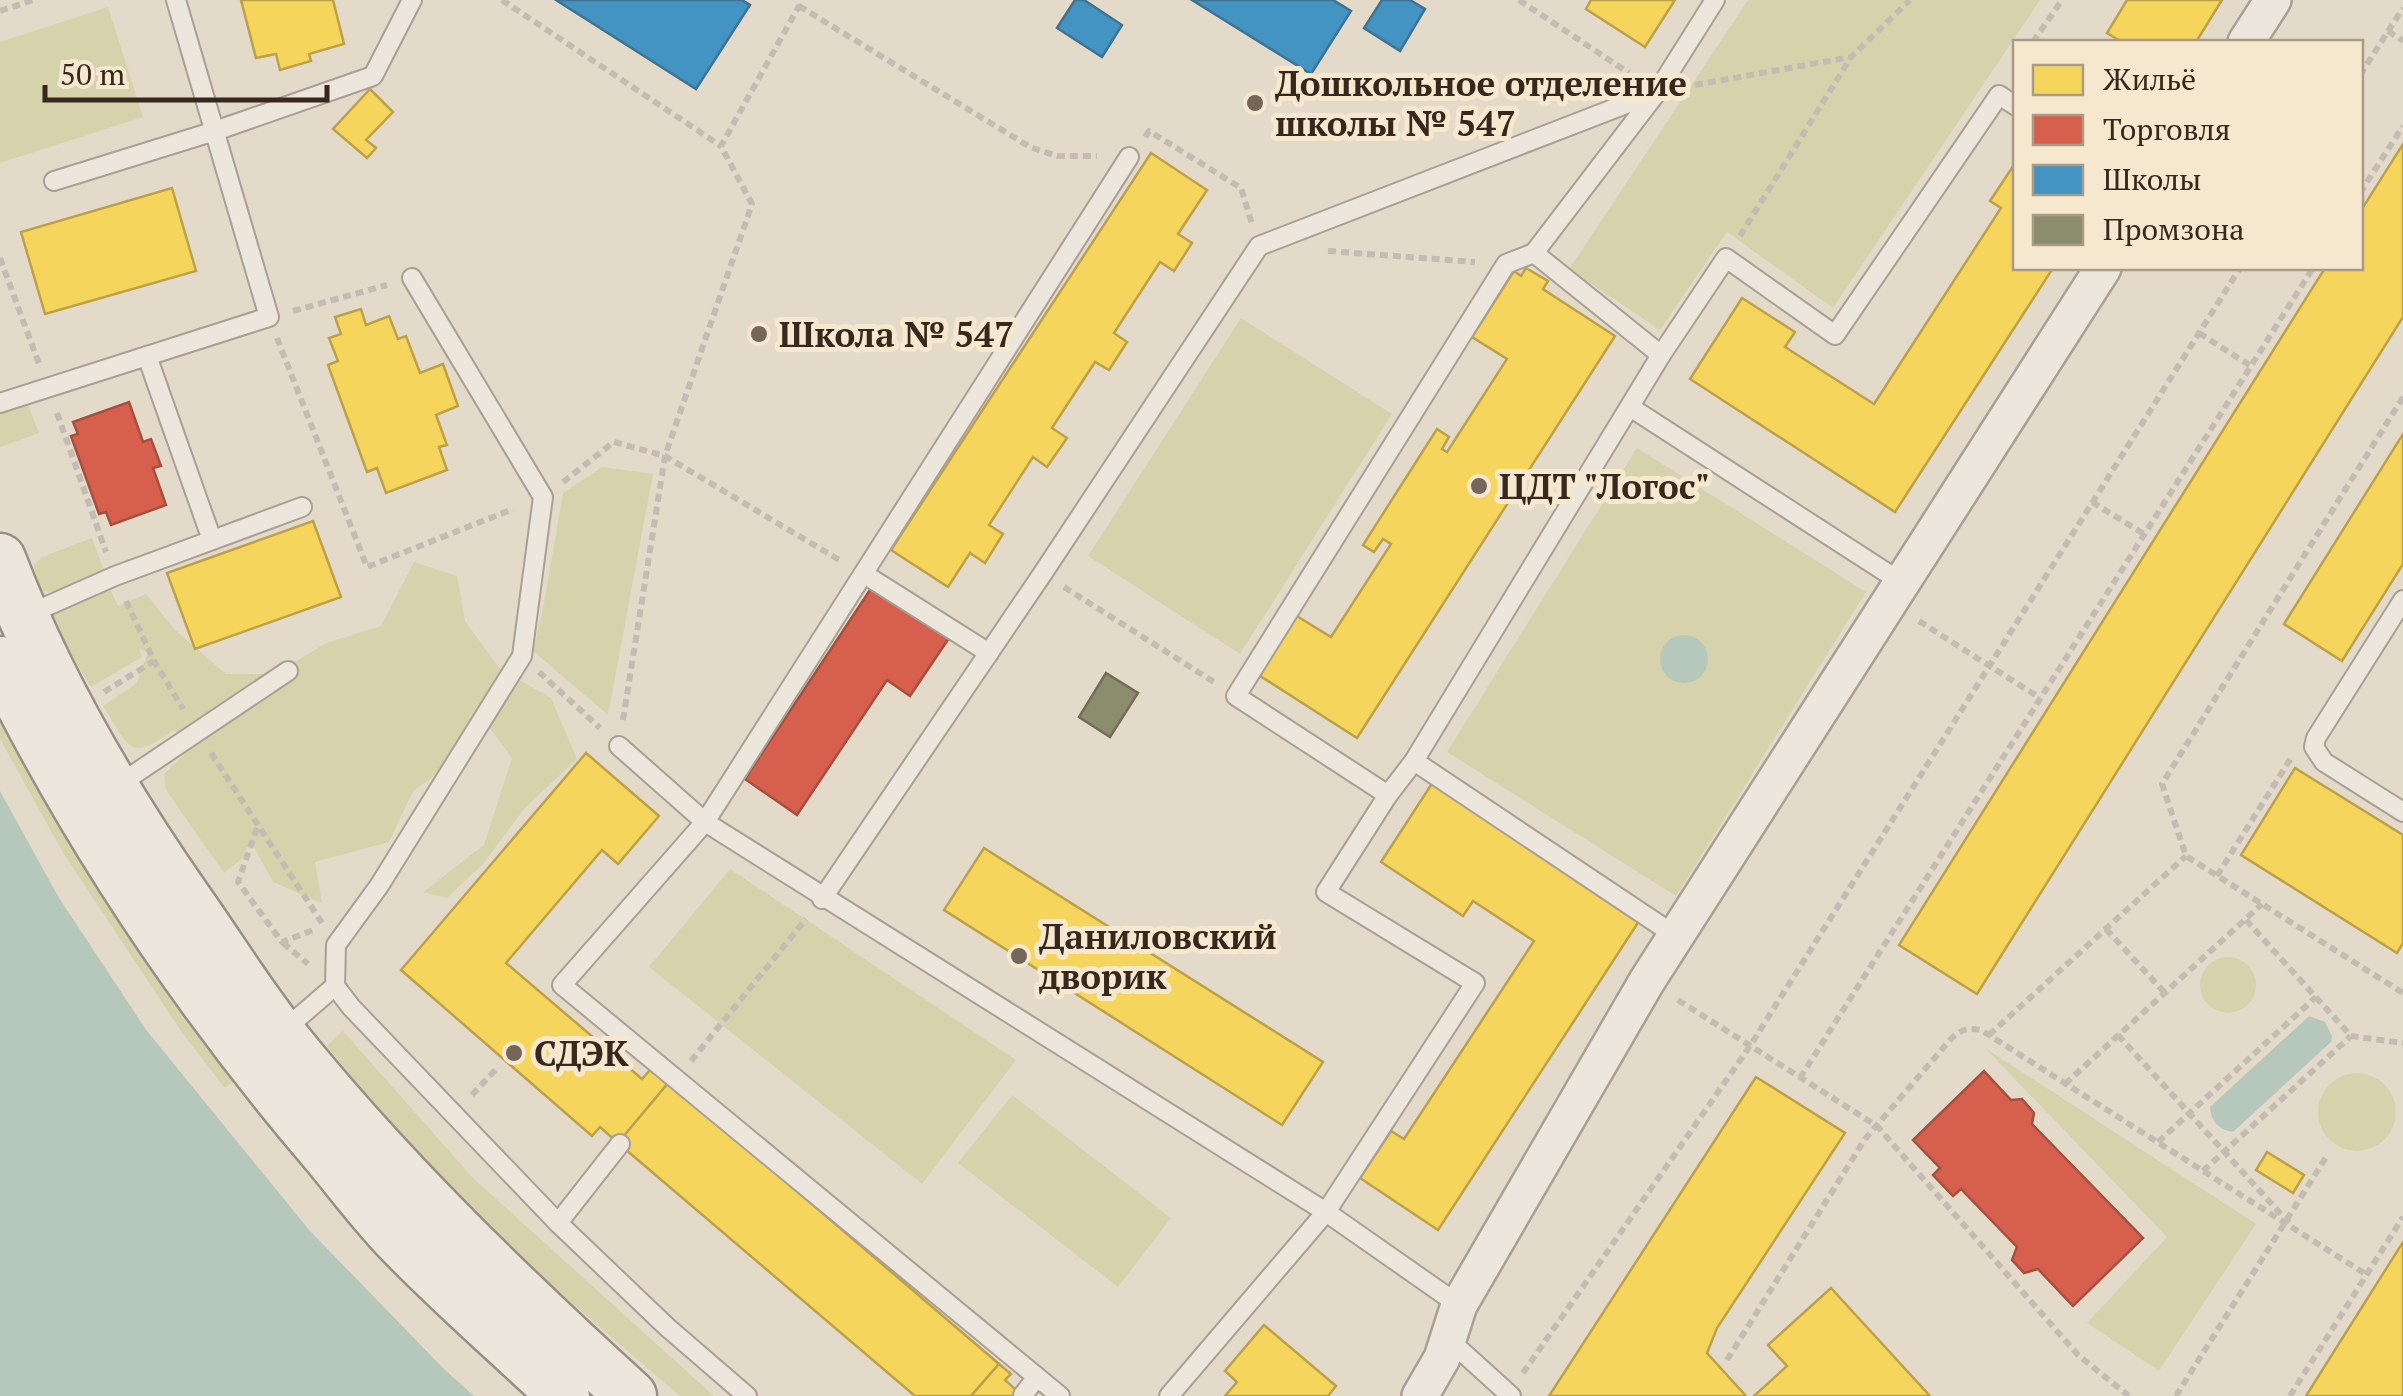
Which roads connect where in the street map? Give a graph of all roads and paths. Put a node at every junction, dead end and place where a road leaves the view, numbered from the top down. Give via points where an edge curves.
1 (33, 0) edge
2 (176, 0) edge
3 (412, 0) edge
4 (502, 0) edge
5 (1519, 0) edge
6 (1715, 0) edge
7 (1910, 0) edge
8 (2062, 0) edge
9 (2274, 0) edge
10 (798, 3) edge
11 (2403, 8) edge
12 (0, 12) edge
13 (2388, 31) junction
14 (2035, 40) edge
15 (2247, 40) edge
16 (2403, 40) edge
17 (1851, 57) junction
18 (2363, 71) edge
19 (1657, 92) junction
20 (2013, 104) edge
21 (2403, 126) edge
22 (216, 131) junction
23 (721, 146) junction
24 (1129, 156) junction
25 (54, 181) dead end
26 (2363, 188) edge
27 (1259, 246) junction
28 (1534, 253) junction
29 (0, 258) edge
30 (1726, 258) junction
31 (1506, 264) junction
32 (2102, 270) edge
33 (2239, 270) edge
34 (2312, 270) edge
35 (412, 278) joint
36 (269, 317) junction
37 (2199, 333) junction
38 (1661, 355) junction
39 (146, 356) junction
40 (2251, 366) junction
41 (48, 388) junction
42 (2403, 397) edge
43 (0, 403) edge
44 (1630, 407) junction
45 (665, 456) junction
46 (543, 498) junction
47 (2092, 502) junction
48 (302, 506) dead end
49 (2144, 534) junction
50 (212, 540) junction
51 (0, 559) edge
52 (1043, 573) junction
53 (864, 574) junction
54 (114, 576) junction
55 (1895, 592) junction
56 (2403, 600) edge
57 (11, 633) edge
58 (989, 653) junction
59 (522, 656) junction
60 (154, 661) junction
61 (1989, 666) junction
62 (288, 672) dead end
63 (98, 695) dead end
64 (1236, 696) junction
65 (2040, 698) junction
66 (196, 730) junction
67 (619, 746) junction
68 (1414, 761) junction
69 (2288, 763) dead end
70 (113, 788) junction
71 (1388, 795) junction
72 (2403, 812) edge
73 (705, 822) junction
74 (258, 827) junction
75 (2186, 856) junction
76 (2218, 876) junction
77 (822, 899) junction
78 (2262, 904) junction
79 (2246, 920) junction
80 (324, 926) junction
81 (2106, 928) junction
82 (1676, 936) junction
83 (336, 945) junction
84 (1647, 981) junction
85 (335, 986) junction
86 (2164, 993) junction
87 (2403, 993) edge
88 (2316, 998) junction
89 (280, 1034) junction
90 (2118, 1035) junction
91 (1989, 1036) junction
92 (2351, 1036) junction
93 (2403, 1043) edge
94 (1750, 1046) junction
95 (1800, 1078) junction
96 (674, 1082) junction
97 (2065, 1084) junction
98 (2190, 1113) junction
99 (1877, 1126) junction
100 (2158, 1142) junction
101 (620, 1144) dead end
102 (2224, 1152) junction
103 (2328, 1154) dead end
104 (2203, 1171) junction
105 (1326, 1212) junction
106 (2403, 1217) edge
107 (2286, 1221) junction
108 (558, 1223) junction
109 (2367, 1275) junction
110 (1459, 1304) junction
111 (1448, 1338) junction
112 (1727, 1360) dead end
113 (1037, 1378) junction
114 (1533, 1384) dead end
115 (1022, 1395) edge
116 (564, 1396) edge
117 (631, 1396) edge
118 (747, 1396) edge
119 (1060, 1396) edge
120 (1170, 1396) edge
121 (1420, 1396) edge
122 (1511, 1396) edge
123 (2130, 1396) edge
124 (2176, 1396) edge
125 (2290, 1396) edge

1 - 12 path
2 - 22 lane
3 - 22 lane via 373,76
4 - 23 path
5 - 19 path
6 - 19 lane
7 - 17 path
8 - 14 path
9 - 15 street
10 - 23 path
10 - 24 path via 1030,147 1057,156
11 - 13 path
13 - 16 path
13 - 18 path
17 - 19 path
17 - 30 path
19 - 27 lane
19 - 28 lane
20 - 30 lane via 1998,95 1835,335
21 - 26 path
22 - 25 lane
22 - 36 lane
23 - 45 path via 752,204
24 - 27 path via 1149,131 1241,188
24 - 53 lane
27 - 31 path
27 - 52 lane
28 - 31 lane
28 - 38 lane
29 - 41 path
30 - 38 lane
31 - 64 lane
32 - 55 street
33 - 37 path
34 - 40 path
35 - 36 path
35 - 46 lane
36 - 39 lane
36 - 46 path via 367,567
37 - 40 path
37 - 47 path
38 - 44 lane
39 - 41 lane
39 - 50 lane
40 - 49 path
41 - 43 lane
41 - 54 path
42 - 75 path via 2164,776
44 - 55 lane
44 - 68 lane
45 - 46 path via 614,442
45 - 53 path
45 - 67 path
46 - 59 lane
47 - 49 path
47 - 61 path
48 - 50 lane
49 - 65 path
50 - 54 lane
51 - 57 main road
52 - 58 lane
52 - 64 path
53 - 58 lane
53 - 73 lane
54 - 57 lane
54 - 60 path
55 - 61 path
55 - 82 street
56 - 72 lane via 2314,747 2324,762
57 - 70 main road
57 - 116 main road via 42,748 184,974 398,1239
58 - 77 lane
59 - 67 path
59 - 83 lane
60 - 63 path
60 - 66 path
61 - 65 path
61 - 94 path
62 - 66 lane
64 - 71 lane
65 - 95 path
66 - 70 lane
66 - 74 path
67 - 73 lane
68 - 71 lane
68 - 82 lane
69 - 76 path
70 - 89 main road
71 - 105 lane via 1326,892 1475,983
73 - 77 lane
73 - 96 lane via 562,985
74 - 80 path
74 - 80 path via 238,882 282,942
75 - 76 path
75 - 81 path
76 - 78 path
77 - 96 path
77 - 105 lane
78 - 79 path
78 - 87 path
79 - 86 path
79 - 88 path
80 - 83 path
81 - 86 path
81 - 91 path
82 - 84 street
83 - 85 lane
84 - 94 path
84 - 110 street
85 - 89 lane
85 - 108 lane
86 - 90 path
88 - 92 path
88 - 98 path
89 - 117 main road via 405,1176
90 - 97 path
90 - 98 path
91 - 97 path
91 - 99 path via 1960,1031
92 - 93 path
92 - 102 path
94 - 95 path
94 - 114 path via 1522,1372
95 - 99 path
96 - 113 lane
97 - 100 path
98 - 100 path
98 - 102 path
99 - 112 path
99 - 123 path via 2078,1355
100 - 104 path
101 - 108 lane
102 - 104 path
102 - 107 path
103 - 107 path
104 - 107 path
105 - 110 lane
105 - 120 lane
106 - 109 path
107 - 109 path
107 - 124 path
108 - 118 lane
109 - 125 path
110 - 111 street
111 - 121 street
111 - 122 lane
113 - 115 lane
113 - 119 lane

